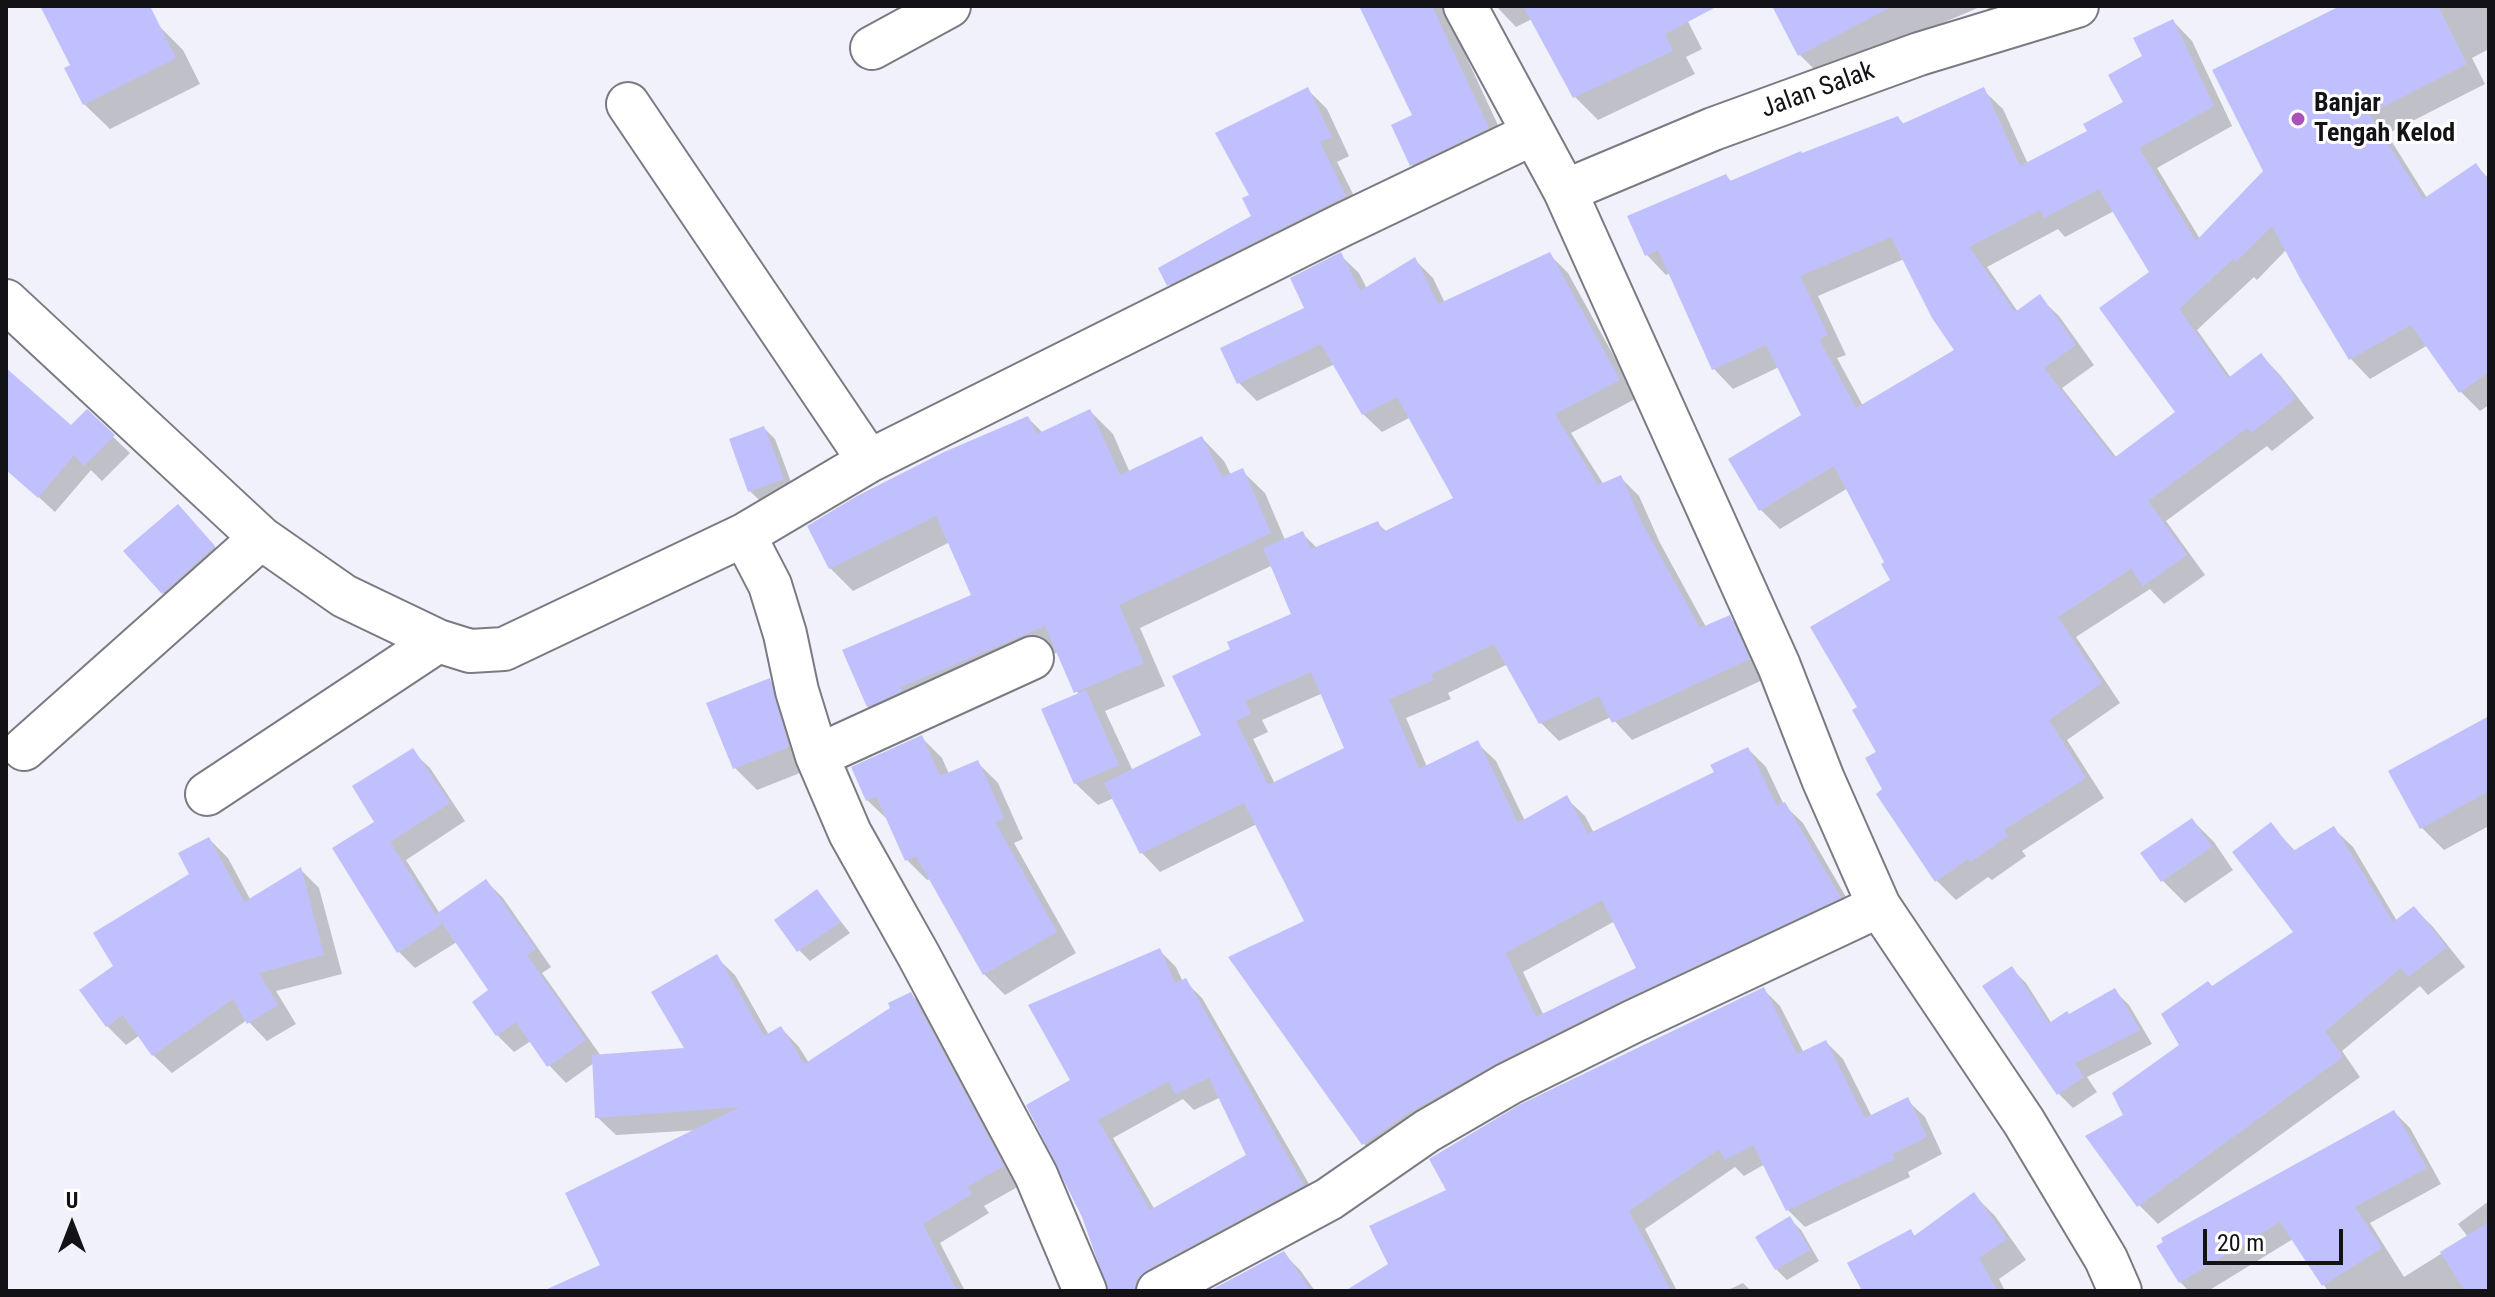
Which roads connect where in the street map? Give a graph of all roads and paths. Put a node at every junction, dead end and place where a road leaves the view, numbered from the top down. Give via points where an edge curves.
1 (949, 6) edge
2 (1465, 6) edge
3 (2077, 6) edge
4 (872, 48) dead end
5 (628, 104) dead end
6 (1532, 134) junction
7 (1565, 191) junction
8 (6, 301) edge
9 (869, 461) junction
10 (744, 535) junction
11 (261, 538) junction
12 (438, 641) junction
13 (1032, 658) dead end
14 (24, 749) dead end
15 (817, 756) junction
16 (207, 794) dead end
17 (1879, 906) junction
18 (1085, 1291) edge
19 (1158, 1291) edge
20 (2120, 1291) edge

1 - 4 street
2 - 6 street
3 - 7 street, Jalan Salak via 1890,65 1713,129
5 - 9 street
6 - 7 street
6 - 9 street
7 - 17 street via 1766,637
8 - 11 street
9 - 10 street
10 - 12 street via 504,649 470,651
10 - 15 street via 770,585
11 - 12 street via 344,596
11 - 14 street
12 - 16 street
13 - 15 street
15 - 18 street via 850,833 1036,1175
17 - 19 street via 1508,1084 1427,1131 1329,1199
17 - 20 street via 2024,1122

